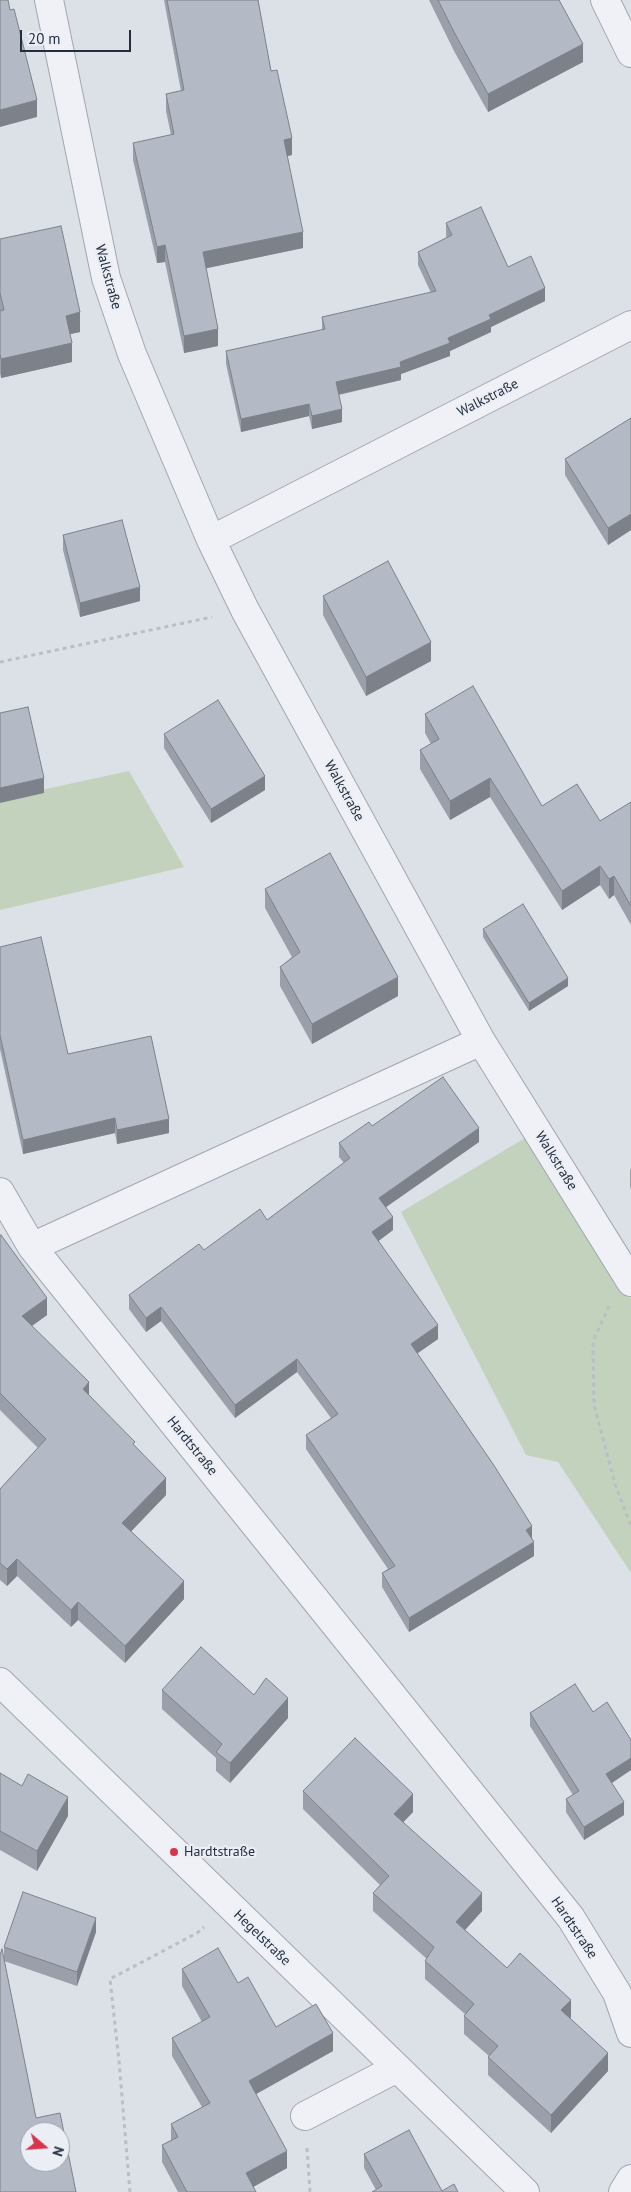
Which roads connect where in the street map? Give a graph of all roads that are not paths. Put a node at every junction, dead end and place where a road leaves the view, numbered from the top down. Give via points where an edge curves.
1 (48, 0) edge
2 (605, 0) edge
3 (631, 53) edge
4 (631, 325) edge
5 (211, 540) junction
6 (481, 1041) junction
7 (0, 1192) edge
8 (32, 1248) junction
9 (628, 1277) edge
10 (0, 1682) edge
11 (631, 2033) edge
12 (397, 2068) junction
13 (306, 2116) road end
14 (631, 2179) edge
15 (525, 2192) edge
16 (623, 2192) edge

1 - 5 street, Walkstraße via 106,278 132,354
2 - 3 street
4 - 5 street, Walkstraße
5 - 6 street, Walkstraße via 245,610
6 - 8 street
6 - 9 street, Walkstraße
7 - 8 street, Hardtstraße
8 - 11 street, Hardtstraße via 570,1918 617,1993
10 - 12 street, Hegelstraße
12 - 13 street
12 - 15 street, Hegelstraße
14 - 16 street

